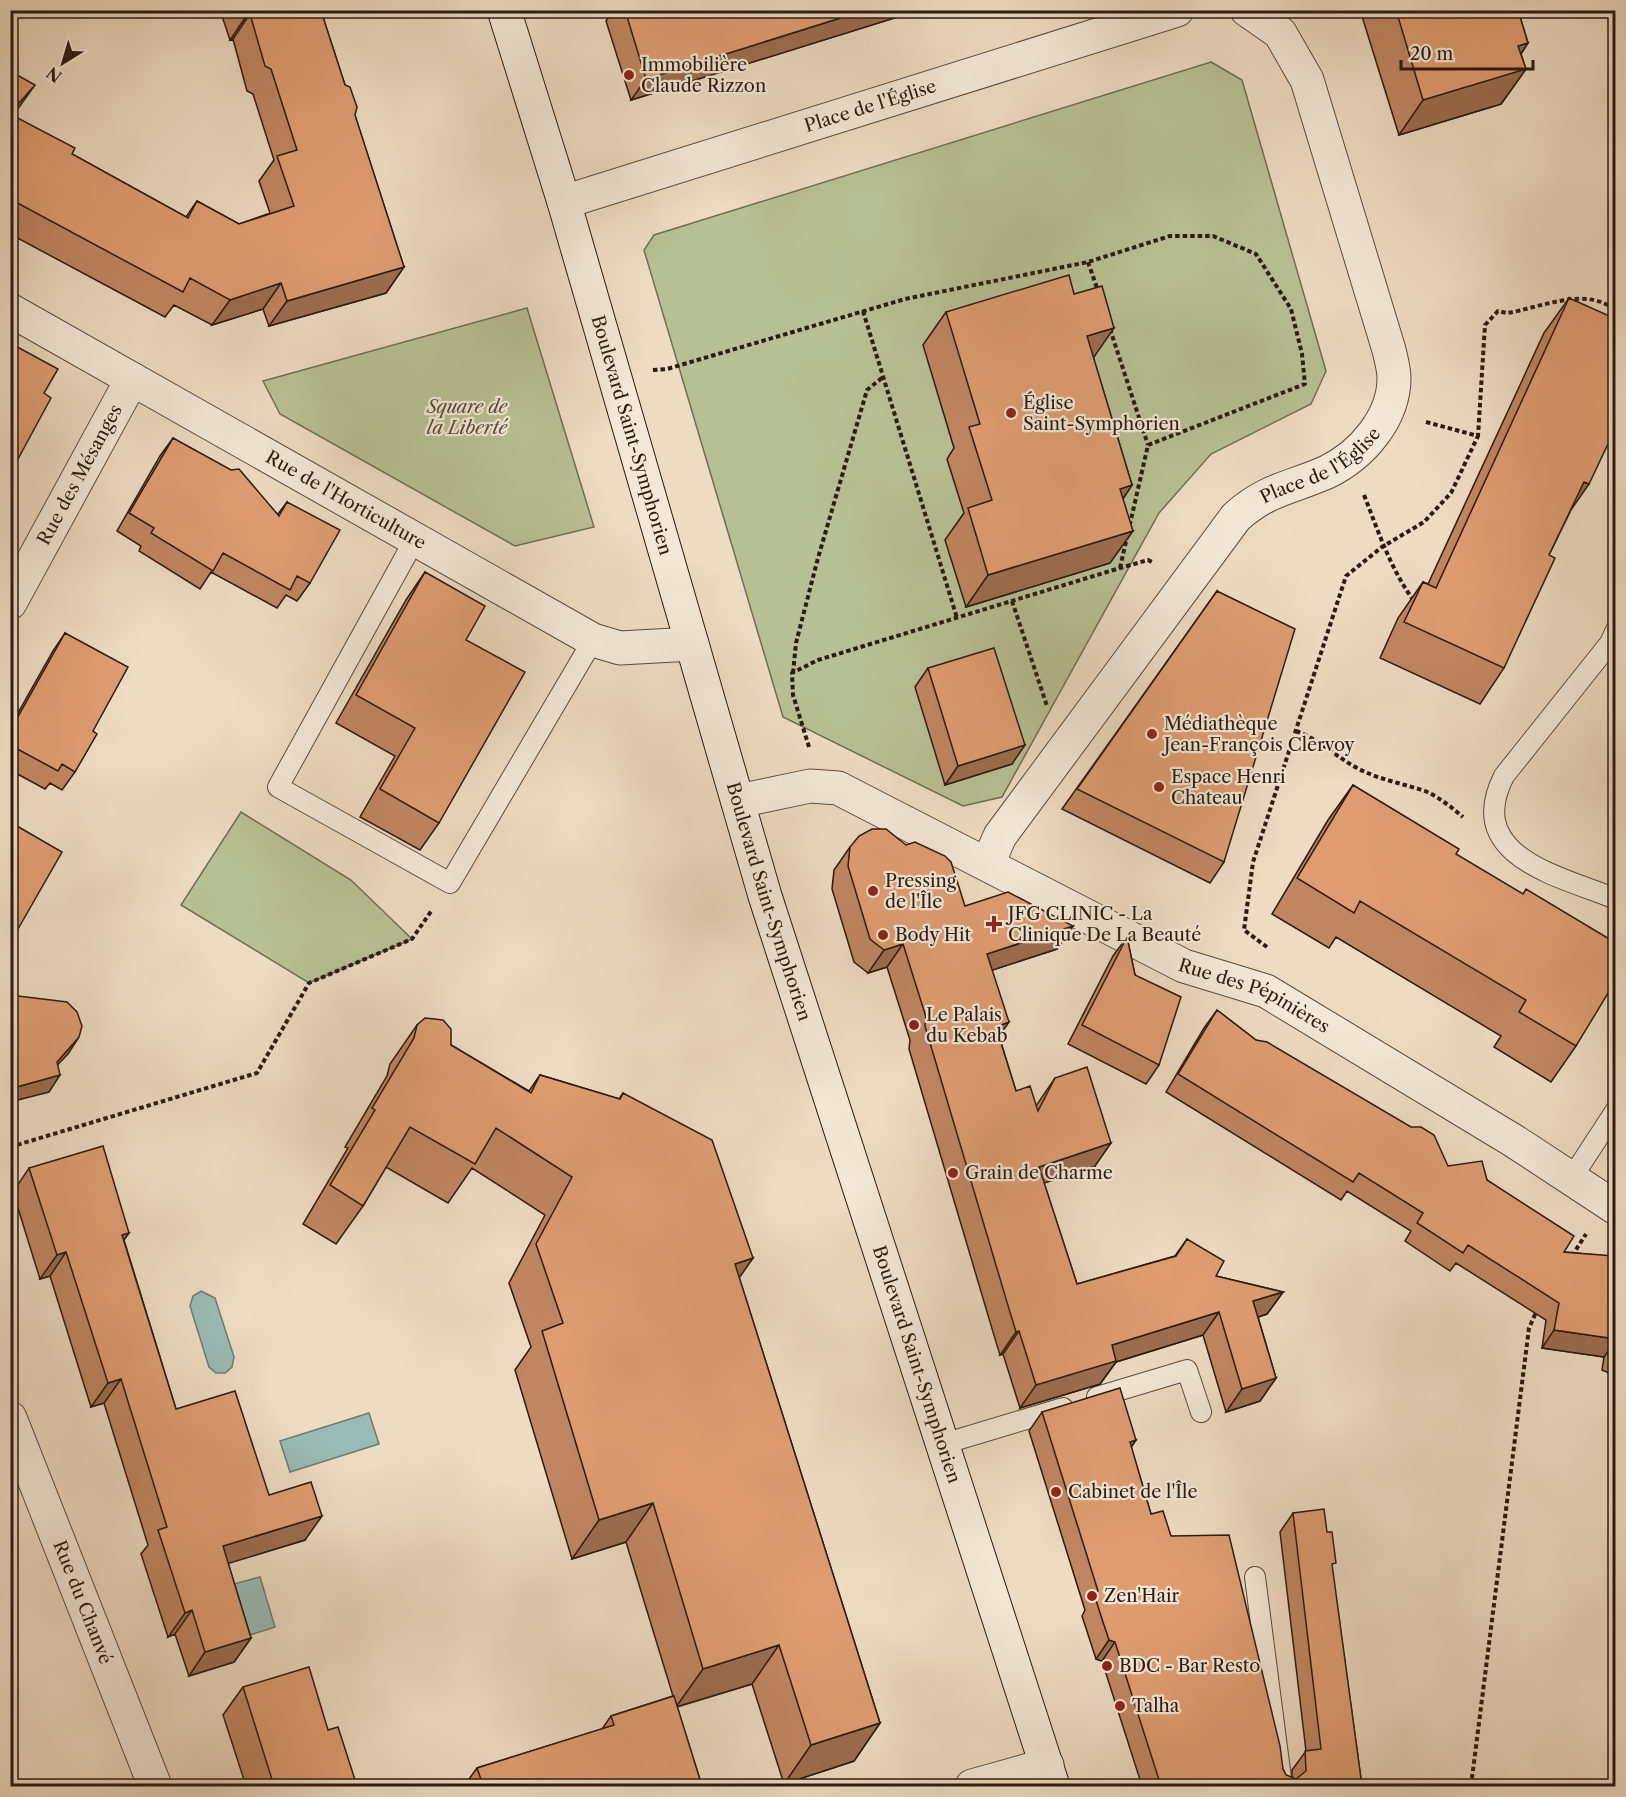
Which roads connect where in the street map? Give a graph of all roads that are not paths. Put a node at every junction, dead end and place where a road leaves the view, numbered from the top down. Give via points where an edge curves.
1 (504, 10) edge
2 (1177, 10) edge
3 (1247, 10) edge
4 (1280, 22) edge
5 (564, 202) junction
6 (10, 310) edge
7 (132, 380) junction
8 (415, 539) junction
9 (10, 603) edge
10 (1616, 630) edge
11 (593, 640) junction
12 (692, 644) junction
13 (739, 801) junction
14 (988, 864) junction
15 (1616, 899) edge
16 (1616, 1110) edge
17 (1571, 1179) junction
18 (1611, 1205) edge
19 (1201, 1412) dead end
20 (10, 1418) edge
21 (944, 1444) junction
22 (1255, 1577) dead end
23 (1050, 1776) edge
24 (155, 1786) edge
25 (972, 1786) edge
26 (1282, 1786) edge

1 - 5 street, Boulevard Saint-Symphorien
2 - 5 street, Place de l'Église
3 - 4 street, Place de l'Église
4 - 14 street, Place de l'Église via 1307,80 1389,350 1394,378 1386,412 1371,438 1350,458 1327,472 1254,501 1236,517 1000,836
5 - 12 street, Boulevard Saint-Symphorien
6 - 7 street, Rue de l'Horticulture
7 - 8 street, Rue de l'Horticulture
7 - 9 street, Rue des Mésanges
8 - 11 street, Rue de l'Horticulture
8 - 11 lane via 278,787 450,883
10 - 15 lane via 1610,643 1504,776 1494,796 1501,841 1521,860
11 - 12 street, Rue de l'Horticulture via 620,648
12 - 13 street, Boulevard Saint-Symphorien
13 - 14 street, Rue des Pépinières via 810,786 838,788
13 - 21 street, Boulevard Saint-Symphorien via 765,896
14 - 17 street, Rue des Pépinières via 1184,966 1266,991
16 - 17 lane
17 - 18 street, Rue des Pépinières
19 - 21 lane via 1187,1370
20 - 24 street, Rue du Chanvé
21 - 23 street, Boulevard Saint-Symphorien
22 - 26 lane
23 - 25 street

